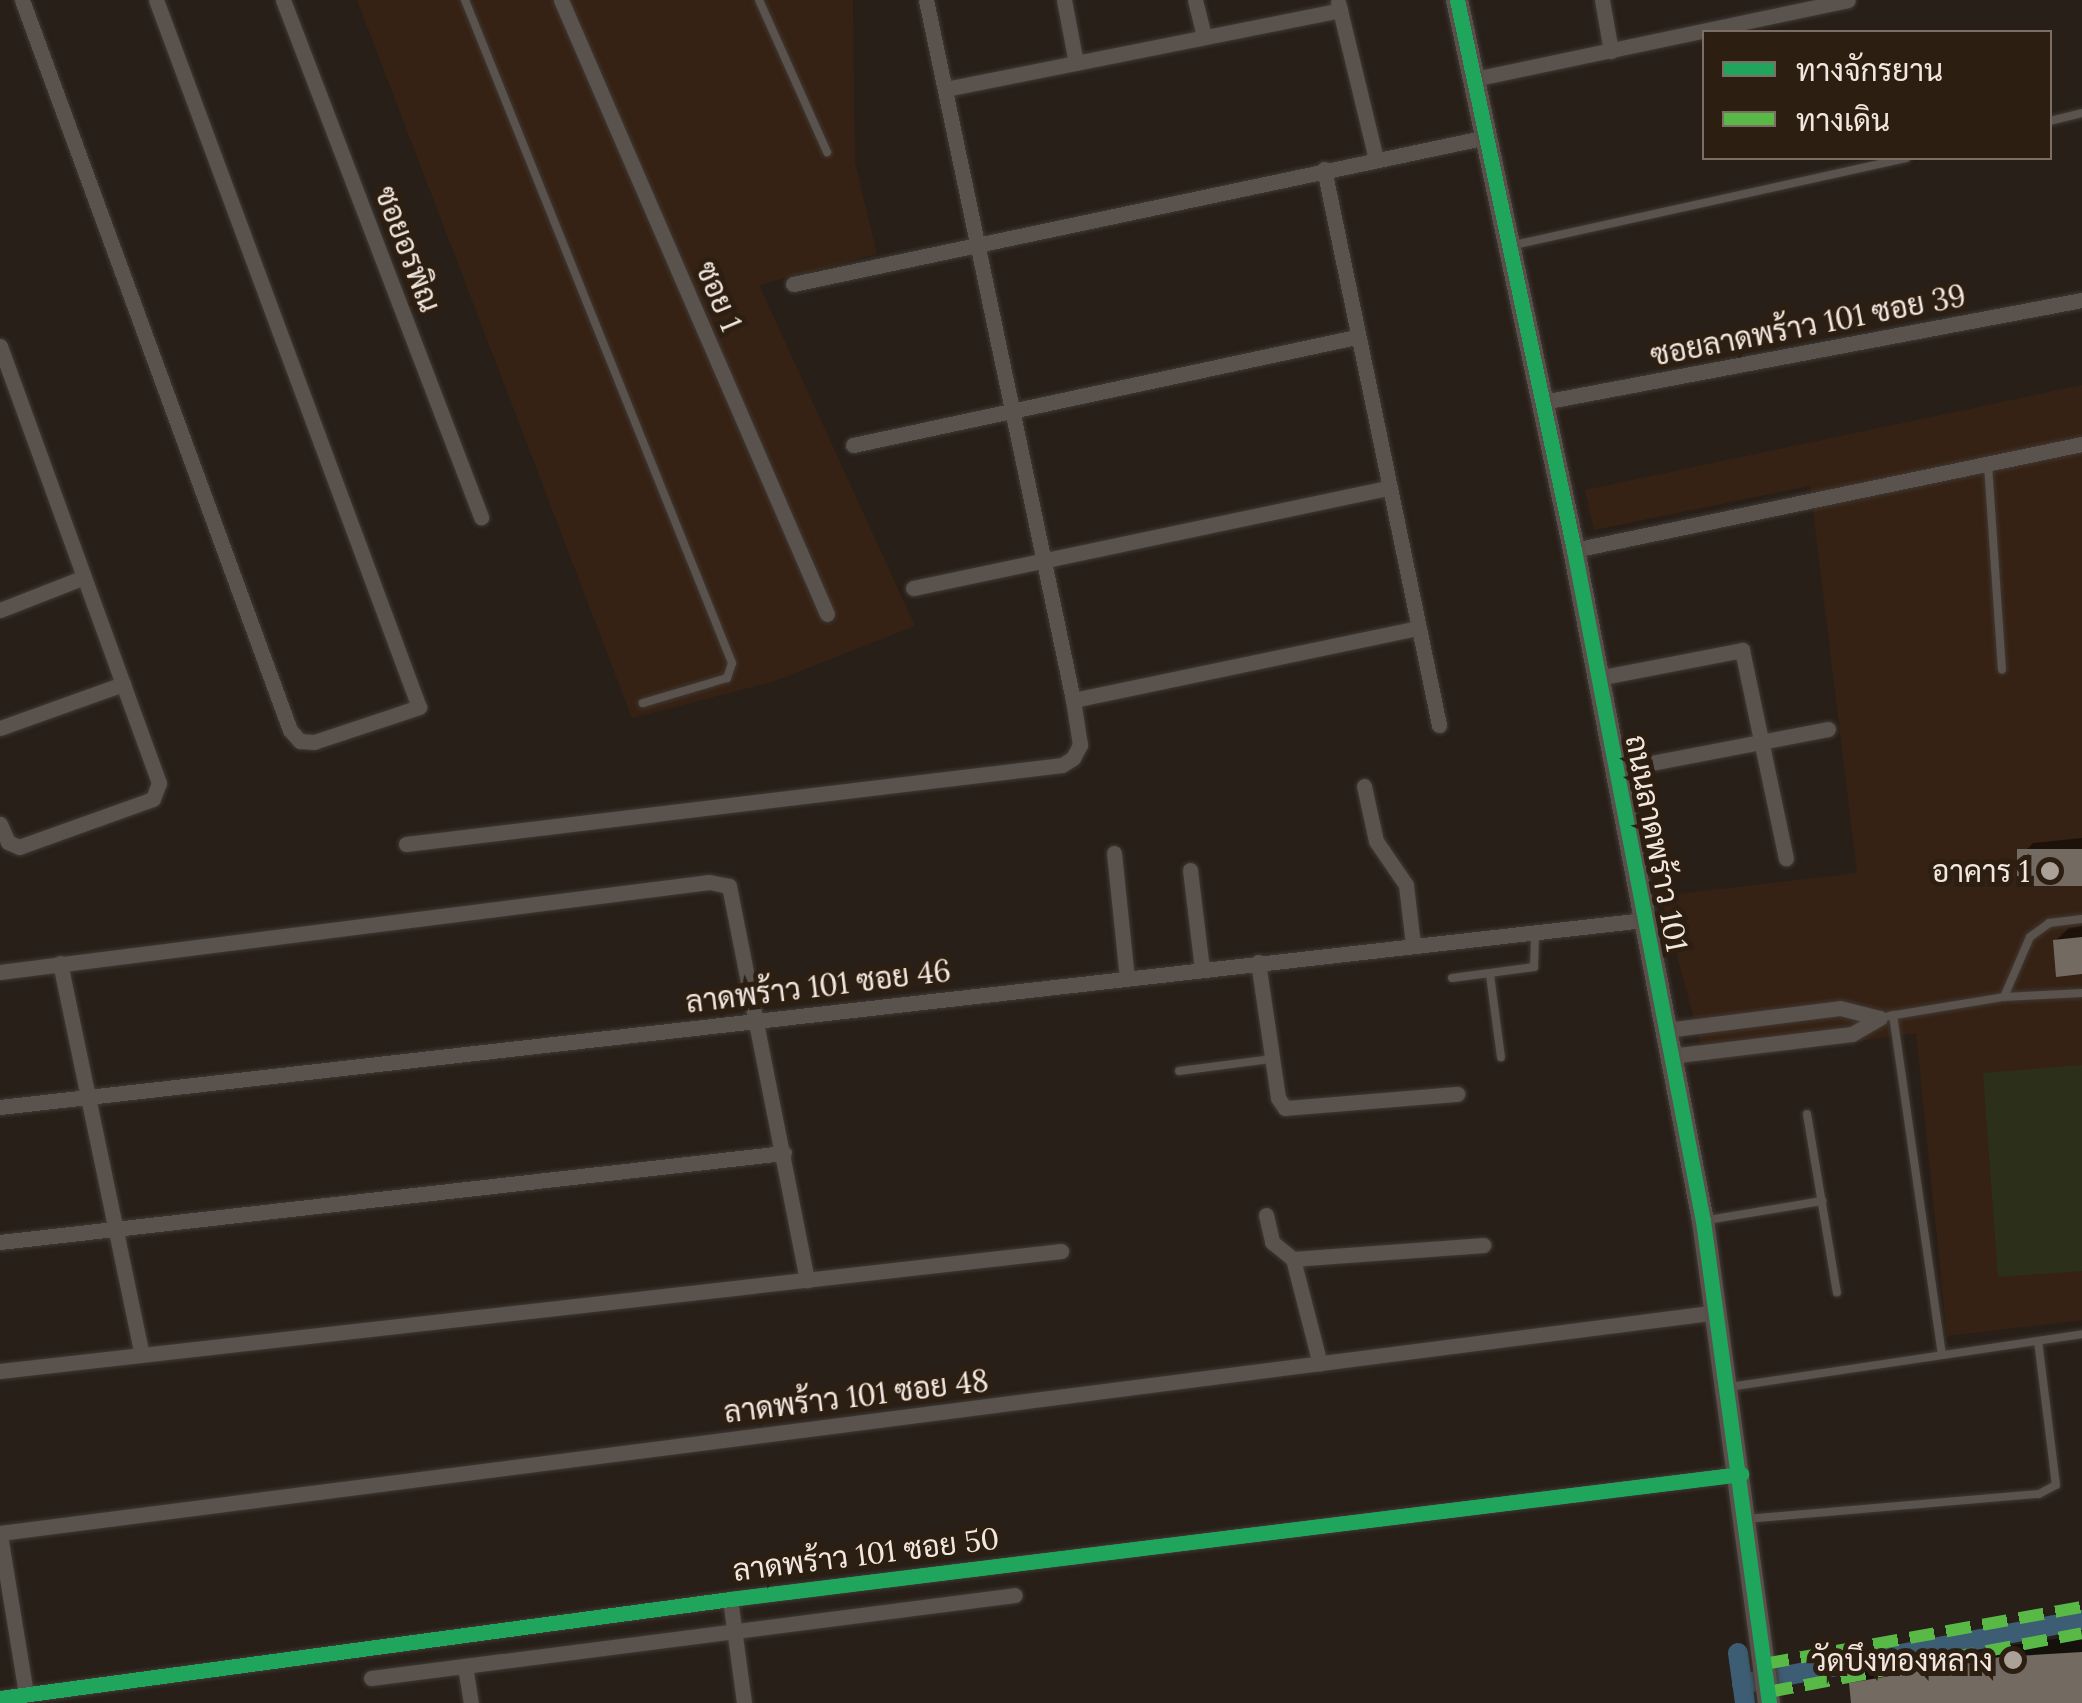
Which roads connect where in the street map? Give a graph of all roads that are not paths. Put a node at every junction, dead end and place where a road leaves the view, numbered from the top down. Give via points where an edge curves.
1 (22, 0) edge
2 (156, 0) edge
3 (283, 0) edge
4 (465, 0) edge
5 (561, 0) edge
6 (759, 0) edge
7 (926, 0) edge
8 (1064, 0) edge
9 (1195, 0) edge
10 (1458, 0) edge
11 (1602, 0) edge
12 (1848, 0) edge
13 (1339, 5) edge
14 (1709, 30) edge
15 (1702, 31) edge
16 (1204, 37) junction
17 (1611, 51) junction
18 (1076, 63) junction
19 (1474, 79) junction
20 (946, 89) junction
21 (2082, 113) edge
22 (2052, 120) edge
23 (1486, 137) junction
24 (827, 152) dead end
25 (1376, 159) junction
26 (1897, 160) edge
27 (1324, 168) junction
28 (981, 241) junction
29 (1510, 246) junction
30 (792, 284) dead end
31 (2082, 300) edge
32 (1356, 336) junction
33 (1, 352) edge
34 (1543, 402) junction
35 (1010, 409) junction
36 (2082, 444) edge
37 (853, 445) dead end
38 (1988, 464) junction
39 (1388, 488) junction
40 (481, 517) dead end
41 (1574, 550) junction
42 (1042, 564) junction
43 (84, 578) junction
44 (913, 588) dead end
45 (0, 610) edge
46 (828, 614) dead end
47 (1418, 628) junction
48 (2002, 670) dead end
49 (1598, 678) junction
50 (123, 684) junction
51 (1074, 700) junction
52 (643, 703) dead end
53 (1439, 726) dead end
54 (0, 728) edge
55 (1828, 729) dead end
56 (1764, 741) junction
57 (1615, 770) junction
58 (1364, 786) dead end
59 (0, 824) edge
60 (406, 844) dead end
61 (1114, 853) dead end
62 (1786, 858) dead end
63 (1190, 870) dead end
64 (2082, 918) edge
65 (1643, 920) junction
66 (1535, 931) junction
67 (1413, 945) junction
68 (1258, 962) junction
69 (60, 963) junction
70 (1202, 969) junction
71 (0, 972) edge
72 (1490, 975) junction
73 (1127, 978) junction
74 (1452, 978) dead end
75 (2082, 993) edge
76 (2004, 997) junction
77 (1886, 1016) junction
78 (758, 1021) junction
79 (1666, 1030) junction
80 (1670, 1056) junction
81 (1501, 1057) dead end
82 (1272, 1059) junction
83 (1179, 1071) dead end
84 (1457, 1094) dead end
85 (90, 1097) junction
86 (0, 1107) edge
87 (1807, 1114) dead end
88 (784, 1153) junction
89 (1822, 1200) junction
90 (1266, 1215) dead end
91 (1703, 1222) junction
92 (114, 1226) junction
93 (0, 1242) edge
94 (1483, 1245) dead end
95 (1061, 1251) dead end
96 (1293, 1259) junction
97 (807, 1280) junction
98 (1838, 1293) dead end
99 (1718, 1312) junction
100 (2082, 1334) edge
101 (2038, 1340) junction
102 (141, 1351) junction
103 (1942, 1354) junction
104 (1320, 1364) junction
105 (0, 1371) edge
106 (1729, 1387) junction
107 (1741, 1474) junction
108 (1746, 1518) junction
109 (0, 1534) edge
110 (1016, 1595) dead end
111 (730, 1599) junction
112 (735, 1634) junction
113 (465, 1666) junction
114 (371, 1678) dead end
115 (26, 1693) junction
116 (0, 1698) edge
117 (470, 1703) edge
118 (744, 1703) edge
119 (1769, 1703) edge

1 - 2 street via 290,730 300,741 314,742 419,707
3 - 40 street, ซอยอรพิณ
4 - 52 lane via 732,663 727,678
5 - 46 street, ซอย 1
6 - 24 lane
7 - 20 street
8 - 18 street
9 - 16 street
10 - 19 street, ถนนลาดพร้าว 101
11 - 17 street
12 - 14 street
13 - 16 street
13 - 25 street
15 - 17 street
16 - 18 street
17 - 19 street
18 - 20 street
19 - 23 street, ถนนลาดพร้าว 101
20 - 28 street
21 - 22 lane
23 - 25 street
23 - 29 street, ถนนลาดพร้าว 101
25 - 27 street
26 - 29 lane
27 - 28 street
27 - 32 street
28 - 30 street
28 - 35 street
29 - 34 street, ถนนลาดพร้าว 101
31 - 34 street, ซอยลาดพร้าว 101 ซอย 39
32 - 35 street
32 - 39 street
33 - 43 street
34 - 41 street, ถนนลาดพร้าว 101
35 - 37 street
35 - 42 street
36 - 38 street
38 - 41 street
38 - 48 lane
39 - 42 street
39 - 47 street
41 - 49 street, ถนนลาดพร้าว 101
42 - 44 street
42 - 51 street
43 - 45 street
43 - 50 street
47 - 51 street
47 - 53 street
49 - 56 street via 1742,650
49 - 57 street, ถนนลาดพร้าว 101
50 - 54 street
50 - 59 street via 159,783 153,799 19,847 8,842
51 - 60 street via 1080,745 1062,764
55 - 56 street
56 - 57 street
56 - 62 street
57 - 65 street, ถนนลาดพร้าว 101
58 - 67 street via 1376,840 1406,885
61 - 73 street
63 - 70 street
64 - 76 lane via 2049,922 2030,937
65 - 66 street, ลาดพร้าว 101 ซอย 46
65 - 79 street, ถนนลาดพร้าว 101
66 - 67 street, ลาดพร้าว 101 ซอย 46
66 - 72 lane via 1534,968
67 - 68 street, ลาดพร้าว 101 ซอย 46
68 - 70 street, ลาดพร้าว 101 ซอย 46
68 - 82 street
69 - 71 street
69 - 78 street via 709,882 733,894
69 - 85 street
70 - 73 street, ลาดพร้าว 101 ซอย 46
72 - 74 lane
72 - 81 lane
73 - 78 street, ลาดพร้าว 101 ซอย 46
75 - 76 lane
76 - 77 lane
77 - 79 street via 1840,1008
77 - 80 street via 1852,1034
77 - 103 lane
78 - 85 street, ลาดพร้าว 101 ซอย 46
78 - 88 street
79 - 80 street, ถนนลาดพร้าว 101
80 - 91 street, ถนนลาดพร้าว 101
82 - 83 lane
82 - 84 street via 1278,1098 1287,1109
85 - 86 street, ลาดพร้าว 101 ซอย 46
85 - 92 street
87 - 89 lane
88 - 92 street
88 - 97 street
89 - 91 lane
89 - 98 lane
90 - 96 street via 1272,1242
91 - 99 street, ถนนลาดพร้าว 101
92 - 93 street
92 - 102 street
94 - 96 street
95 - 97 street
96 - 104 street
97 - 102 street
99 - 104 street, ลาดพร้าว 101 ซอย 48
99 - 106 street, ถนนลาดพร้าว 101
100 - 101 lane
101 - 103 lane
101 - 108 lane via 2056,1485 2039,1494
102 - 105 street
103 - 106 lane
104 - 109 street, ลาดพร้าว 101 ซอย 48
106 - 107 street, ถนนลาดพร้าว 101
107 - 108 street, ถนนลาดพร้าว 101
107 - 111 street, ลาดพร้าว 101 ซอย 50
108 - 119 street, ถนนลาดพร้าว 101
109 - 115 street
110 - 112 street
111 - 112 street
111 - 115 street, ลาดพร้าว 101 ซอย 50
112 - 113 street
112 - 118 street
113 - 114 street
113 - 117 street
115 - 116 street, ลาดพร้าว 101 ซอย 50

